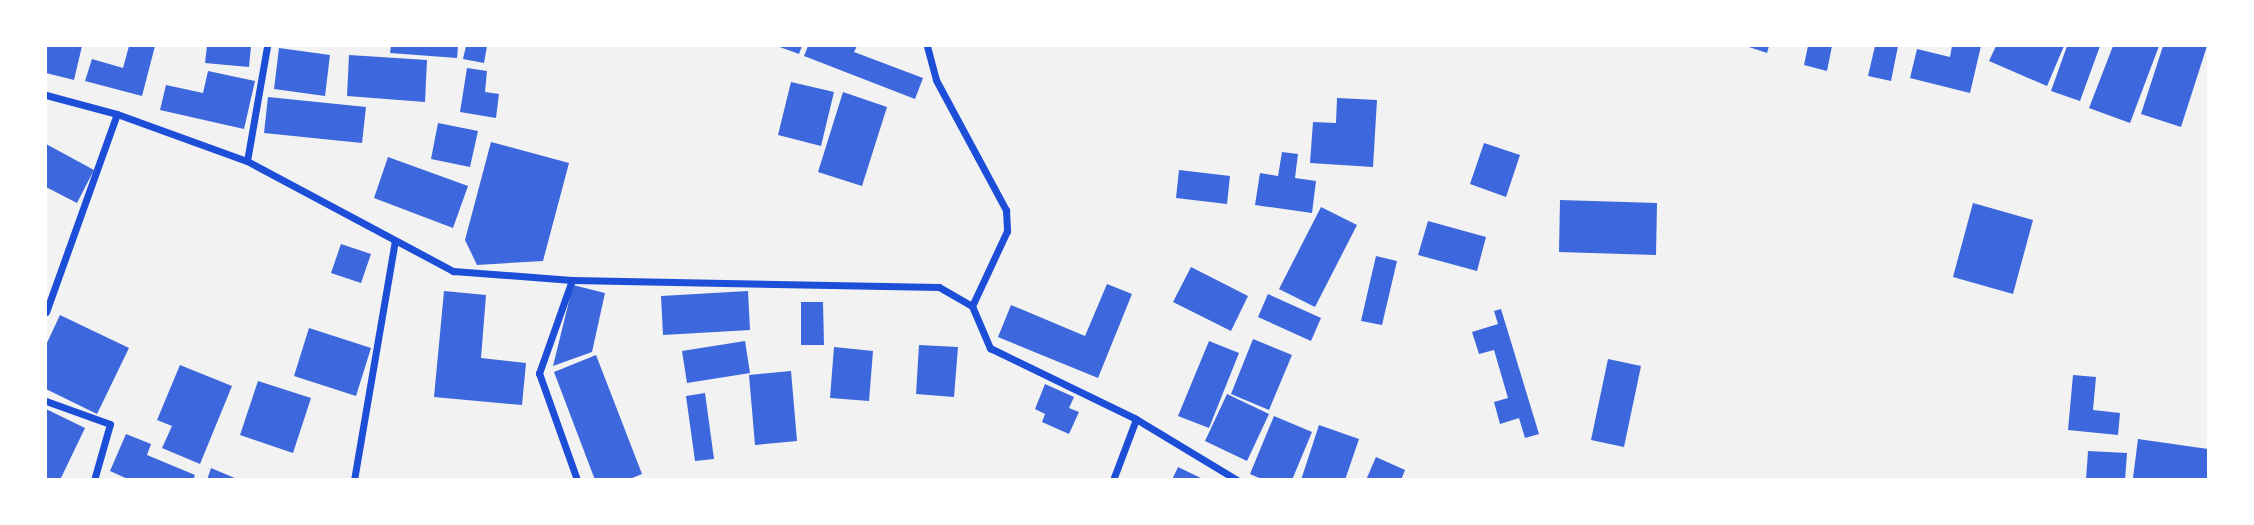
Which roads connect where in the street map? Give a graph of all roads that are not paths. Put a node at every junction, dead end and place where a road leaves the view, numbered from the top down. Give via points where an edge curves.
1 (267, 46) edge
2 (927, 46) edge
3 (46, 95) edge
4 (117, 114) junction
5 (247, 161) junction
6 (395, 241) junction
7 (572, 280) junction
8 (972, 306) junction
9 (46, 308) edge
10 (46, 401) edge
11 (1136, 419) junction
12 (94, 480) edge
13 (354, 480) edge
14 (577, 480) edge
15 (1113, 480) edge
16 (1237, 480) edge

1 - 5 street
2 - 8 street via 936,80 1006,210 1007,230
3 - 4 street
4 - 5 street
4 - 9 street
5 - 6 street
6 - 7 street via 453,271
6 - 13 street
7 - 8 street via 939,287
7 - 14 street via 539,373
8 - 11 street via 990,348
10 - 12 street via 110,424
11 - 15 street
11 - 16 street

